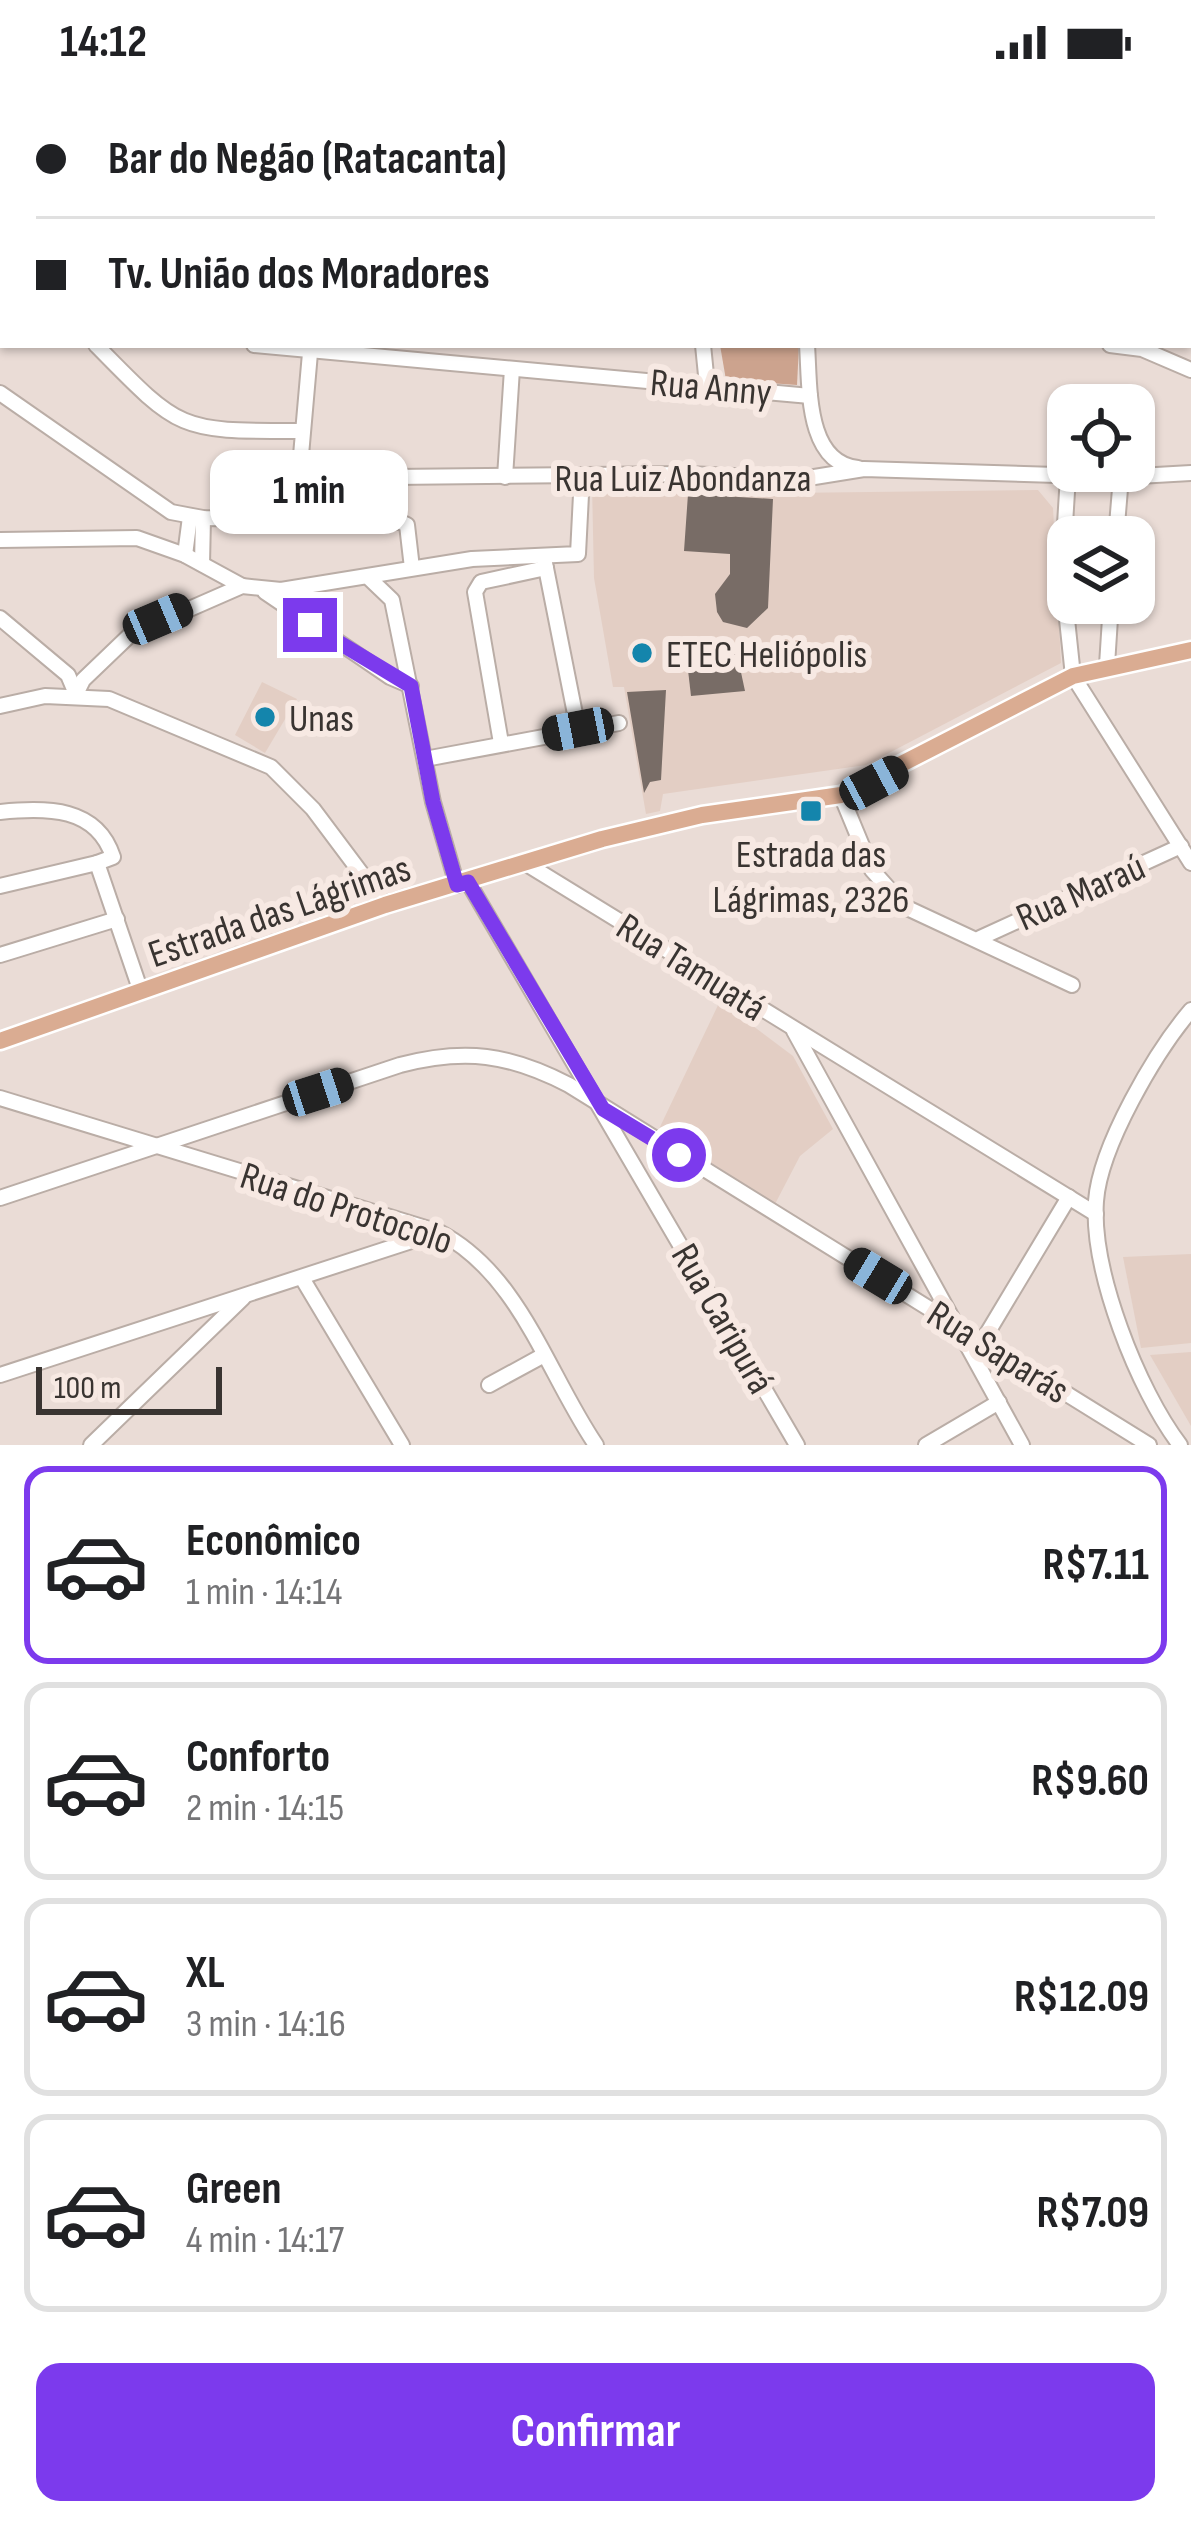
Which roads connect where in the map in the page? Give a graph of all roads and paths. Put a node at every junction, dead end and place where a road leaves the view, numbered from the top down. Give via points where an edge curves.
1 (99, 348) edge
2 (275, 348) edge
3 (703, 348) edge
4 (807, 348) edge
5 (1125, 348) edge
6 (357, 351) edge
7 (310, 353) junction
8 (512, 369) junction
9 (1191, 370) edge
10 (707, 385) junction
11 (0, 393) edge
12 (810, 396) junction
13 (302, 431) junction
14 (863, 469) junction
15 (1191, 473) edge
16 (582, 475) junction
17 (1047, 475) edge
18 (1155, 475) edge
19 (505, 477) junction
20 (299, 478) junction
21 (1067, 492) edge
22 (197, 517) junction
23 (296, 520) junction
24 (0, 540) edge
25 (185, 555) junction
26 (545, 562) junction
27 (202, 564) junction
28 (412, 568) junction
29 (370, 579) junction
30 (242, 586) junction
31 (265, 592) junction
32 (0, 618) edge
33 (1110, 624) edge
34 (1191, 650) edge
35 (1107, 665) junction
36 (1073, 676) junction
37 (411, 686) junction
38 (76, 694) junction
39 (0, 706) edge
40 (619, 723) dead end
41 (578, 729) junction
42 (501, 743) junction
43 (425, 759) junction
44 (841, 796) junction
45 (0, 812) edge
46 (1181, 846) junction
47 (1191, 862) edge
48 (97, 863) junction
49 (525, 863) junction
50 (463, 883) junction
51 (0, 886) edge
52 (385, 905) junction
53 (117, 919) junction
54 (980, 938) junction
55 (0, 955) edge
56 (1072, 985) dead end
57 (141, 992) junction
58 (1191, 1010) edge
59 (792, 1027) junction
60 (0, 1041) edge
61 (860, 1069) junction
62 (822, 1080) junction
63 (0, 1098) edge
64 (603, 1109) junction
65 (155, 1146) junction
66 (1070, 1197) junction
67 (0, 1198) edge
68 (1096, 1214) junction
69 (439, 1232) junction
70 (302, 1278) junction
71 (246, 1295) junction
72 (959, 1325) junction
73 (979, 1348) junction
74 (544, 1355) junction
75 (1014, 1360) junction
76 (0, 1375) edge
77 (489, 1384) dead end
78 (996, 1395) junction
79 (1168, 1429) junction
80 (92, 1445) edge
81 (402, 1445) edge
82 (596, 1445) edge
83 (796, 1445) edge
84 (926, 1445) edge
85 (1022, 1445) edge
86 (1152, 1445) edge
87 (1180, 1445) edge

1 - 13 street via 183,424
2 - 7 street, Rua Anny
3 - 10 street
4 - 12 street
5 - 9 street
6 - 7 street, Rua Anny
6 - 8 street, Rua Anny
7 - 13 street
8 - 10 street, Rua Anny
8 - 19 street
10 - 12 street, Rua Anny
11 - 22 street via 148,501
12 - 14 street via 823,445 845,467
13 - 20 street
14 - 16 street, Rua Luiz Abondanza via 802,479
14 - 17 street, Rua Luiz Abondanza
15 - 18 street, Rua Luiz Abondanza
16 - 19 street, Rua Luiz Abondanza
16 - 26 street via 580,551
19 - 20 street, Rua Luiz Abondanza
20 - 23 street
21 - 36 street via 1062,572
22 - 23 street
22 - 25 street
22 - 27 street
23 - 28 street via 405,523
24 - 25 street via 108,535
25 - 27 street
26 - 28 street
26 - 41 street
26 - 42 street via 481,582 475,592
27 - 30 street
28 - 29 street
29 - 31 street
29 - 37 street, Rua Caripurá via 392,600
30 - 31 street
30 - 38 street via 130,635
31 - 37 street
32 - 38 street via 68,675
33 - 35 street
34 - 35 main road, Estrada das Lágrimas
35 - 36 main road, Estrada das Lágrimas
36 - 44 main road, Estrada das Lágrimas
36 - 46 street
37 - 43 street, Rua Caripurá
38 - 39 street
38 - 52 street via 271,766
40 - 41 street
41 - 42 street
42 - 43 street
43 - 50 street, Rua Caripurá
44 - 49 main road, Estrada das Lágrimas via 648,827
44 - 54 street via 886,890 904,907
45 - 48 street via 78,816 106,835 113,857
46 - 47 street
46 - 54 street, Rua Maraú
48 - 51 street
48 - 53 street
49 - 50 main road, Estrada das Lágrimas
49 - 59 street, Rua Tamuatá
50 - 52 main road, Estrada das Lágrimas
50 - 64 street, Rua Caripurá
52 - 57 main road, Estrada das Lágrimas
53 - 55 street
53 - 57 street
54 - 56 street
57 - 60 main road, Estrada das Lágrimas
58 - 68 street via 1133,1103 1100,1180
59 - 61 street, Rua Tamuatá
59 - 62 street
61 - 62 street
61 - 66 street, Rua Tamuatá
62 - 72 street
63 - 65 street, Rua do Protocolo
64 - 65 street, Rua Saparás via 539,1070 454,1052
64 - 72 street, Rua Saparás
64 - 83 street, Rua Caripurá
65 - 67 street, Rua Saparás
65 - 69 street, Rua do Protocolo
66 - 68 street, Rua Tamuatá
66 - 73 street
68 - 79 street via 1129,1354
69 - 70 street
69 - 74 street, Rua do Protocolo via 489,1267
70 - 71 street
70 - 81 street
71 - 76 street
71 - 80 street
72 - 73 street, Rua Saparás
73 - 75 street, Rua Saparás
73 - 78 street
74 - 77 street
74 - 82 street, Rua do Protocolo
75 - 78 street via 999,1368
75 - 86 street, Rua Saparás
78 - 84 street
78 - 85 street
79 - 86 street, Rua Saparás
79 - 87 street

